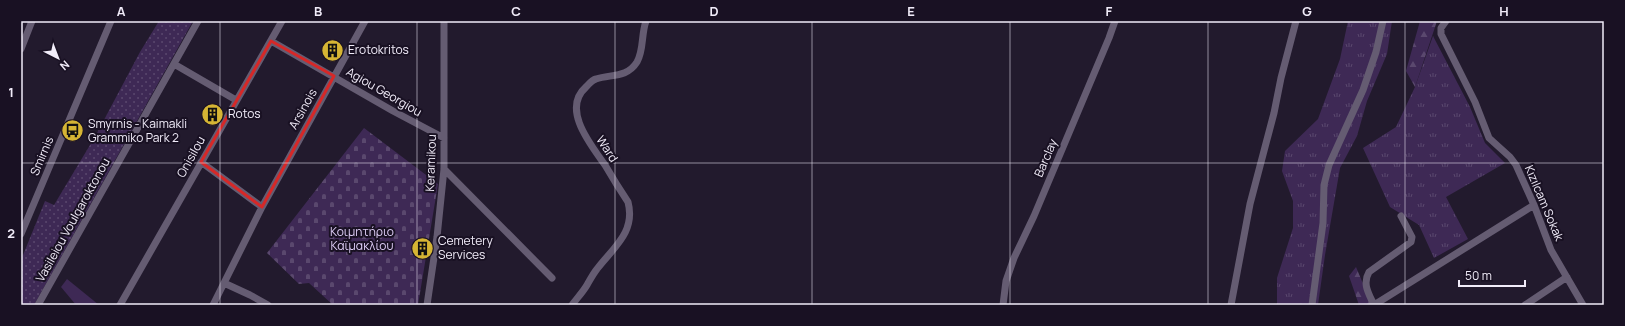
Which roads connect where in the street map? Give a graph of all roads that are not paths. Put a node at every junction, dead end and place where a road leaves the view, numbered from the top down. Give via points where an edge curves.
1 (32, 21) edge
2 (110, 21) edge
3 (198, 21) edge
4 (282, 21) edge
5 (365, 21) edge
6 (444, 21) edge
7 (646, 21) edge
8 (1114, 21) edge
9 (1296, 21) edge
10 (1383, 21) edge
11 (1446, 21) edge
12 (271, 41) junction
13 (21, 49) edge
14 (174, 64) junction
15 (334, 76) junction
16 (236, 100) junction
17 (444, 138) junction
18 (201, 162) junction
19 (444, 169) junction
20 (1534, 205) junction
21 (262, 207) junction
22 (1401, 216) dead end
23 (21, 234) edge
24 (552, 278) dead end
25 (1567, 278) junction
26 (224, 283) junction
27 (38, 305) edge
28 (120, 305) edge
29 (213, 305) edge
30 (268, 305) edge
31 (427, 305) edge
32 (572, 305) edge
33 (1003, 305) edge
34 (1231, 305) edge
35 (1312, 305) edge
36 (1374, 305) edge
37 (1525, 305) edge
38 (1583, 305) edge

1 - 13 street
2 - 23 street, Smirnis
3 - 14 street, Vasileiou Voulgaroktonou
4 - 12 street, Onisilou
5 - 15 street, Arsinois
6 - 17 street, Keramikou
7 - 32 street, Ward via 642,52 628,72 595,80 580,92 577,107 580,123 628,202 630,220 618,246 596,269
8 - 33 street, Barclay via 1034,216 1014,258 1006,281
9 - 34 street via 1250,204
10 - 35 street via 1363,90 1329,165 1324,185
11 - 20 street, Kızılcam Sokak via 1440,28 1441,34 1475,102 1489,138 1516,165
12 - 15 street, Agiou Georgiou
12 - 16 street, Onisilou
14 - 16 street
14 - 27 street, Vasileiou Voulgaroktonou
15 - 17 street, Agiou Georgiou
15 - 21 street, Arsinois
16 - 18 street, Onisilou
17 - 19 street, Keramikou
18 - 21 street
18 - 28 street, Onisilou
19 - 24 street
19 - 31 street, Keramikou via 438,237
20 - 25 street, Kızılcam Sokak via 1551,250
20 - 36 street
21 - 26 street, Arsinois
22 - 36 street via 1412,237 1410,242 1369,272 1365,284
25 - 37 street
25 - 38 street, Kızılcam Sokak
26 - 29 street, Arsinois
26 - 30 street

